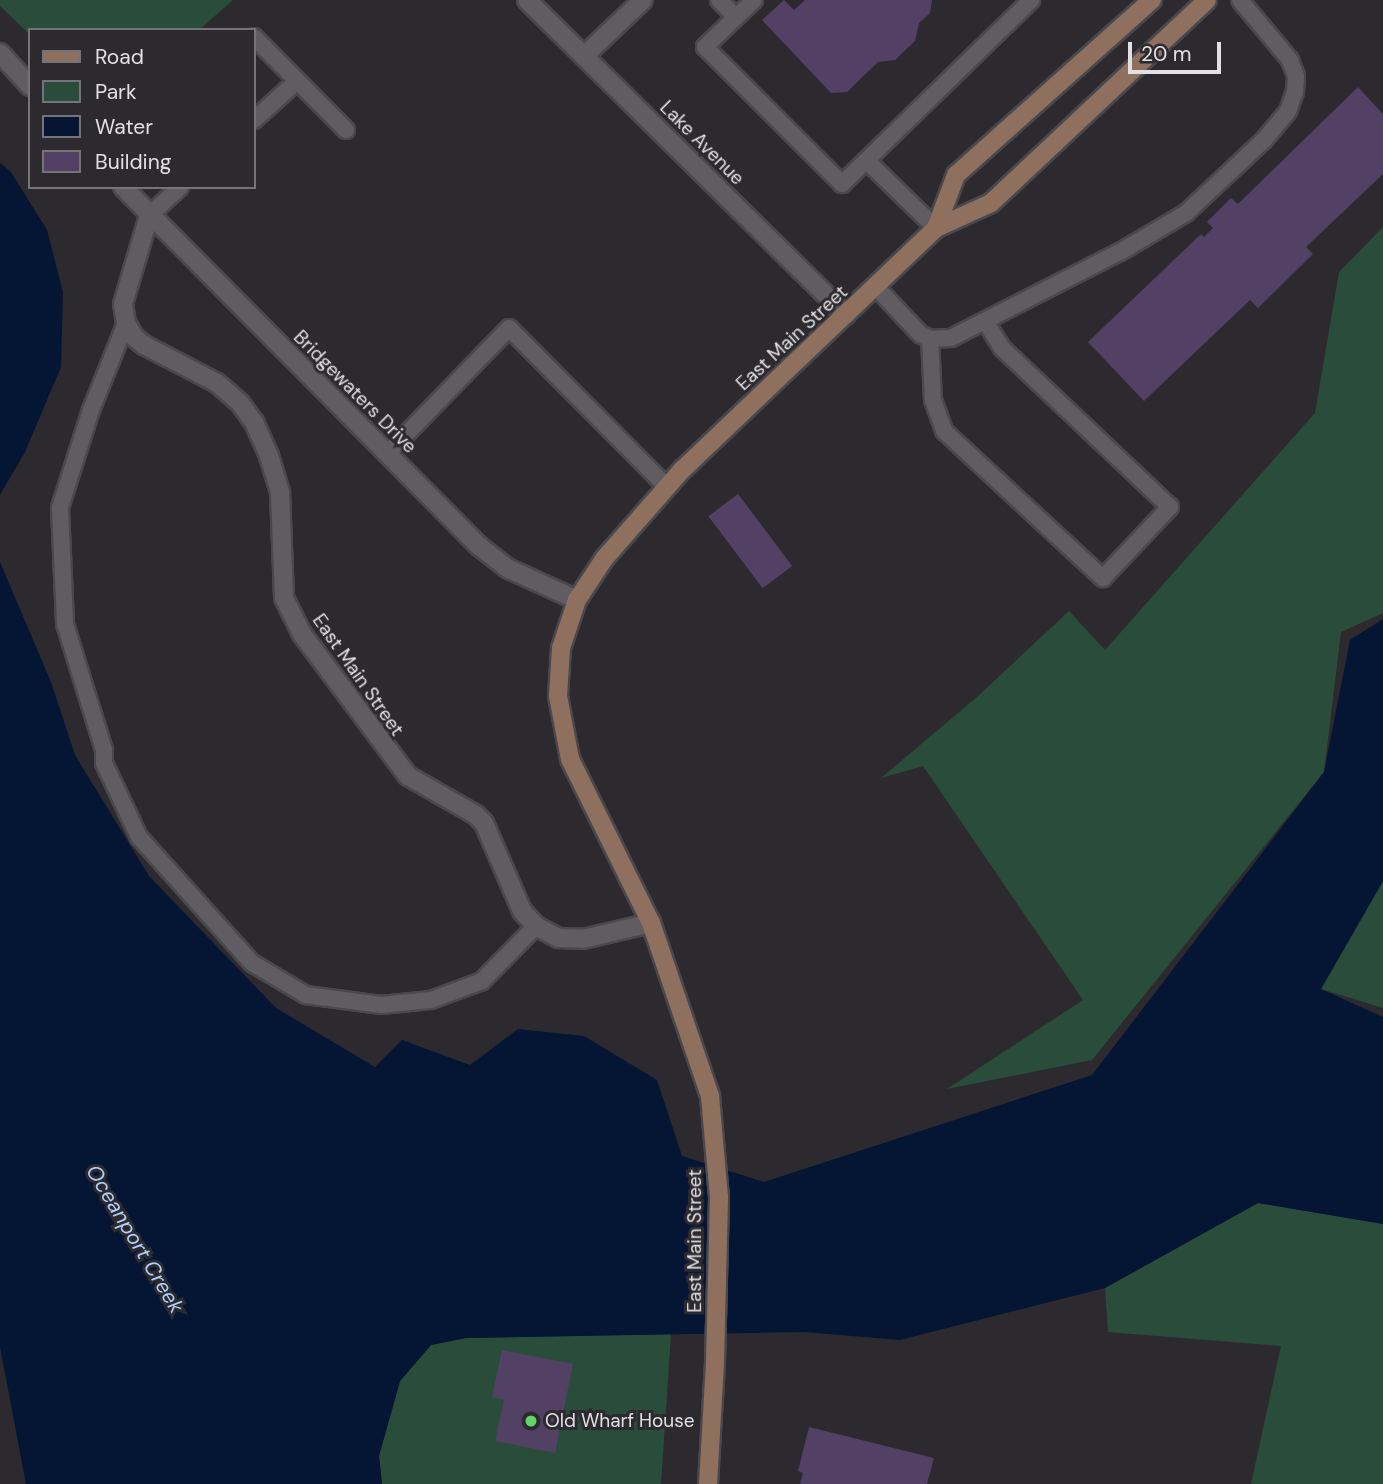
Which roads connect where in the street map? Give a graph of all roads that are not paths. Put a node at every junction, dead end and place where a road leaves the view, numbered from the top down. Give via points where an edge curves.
1 (527, 0) edge
2 (643, 0) edge
3 (719, 0) edge
4 (754, 0) edge
5 (1031, 0) edge
6 (1152, 0) edge
7 (1207, 0) edge
8 (1240, 0) edge
9 (736, 17) junction
10 (256, 39) edge
11 (0, 53) edge
12 (584, 56) junction
13 (297, 81) junction
14 (28, 84) edge
15 (256, 118) edge
16 (346, 130) dead end
17 (867, 161) junction
18 (125, 189) edge
19 (178, 189) edge
20 (149, 216) junction
21 (936, 228) junction
22 (877, 288) junction
23 (846, 315) junction
24 (986, 322) junction
25 (126, 323) junction
26 (930, 339) junction
27 (387, 454) junction
28 (667, 487) junction
29 (577, 600) junction
30 (651, 923) junction
31 (536, 926) junction
32 (708, 1484) edge

1 - 12 street, Lake Avenue
2 - 12 street
3 - 9 lane
4 - 9 lane
5 - 17 lane
6 - 21 main road, East Main Street via 956,175
7 - 21 main road, East Main Street via 991,203
8 - 24 lane via 1290,60 1296,84 1288,111 1186,214
9 - 17 lane via 705,47 842,184
10 - 13 lane
11 - 14 street
12 - 23 street, Lake Avenue
13 - 15 lane
13 - 16 lane
17 - 21 lane
18 - 20 street, Bridgewaters Drive
19 - 20 lane
20 - 25 street via 123,304
20 - 27 street, Bridgewaters Drive
21 - 22 main road, East Main Street
22 - 23 main road, East Main Street
22 - 26 lane
23 - 28 main road, East Main Street
24 - 26 lane via 951,338
24 - 26 lane via 1002,348 1170,508 1103,578 944,431 933,400
25 - 31 street, East Main Street via 144,345 217,383 254,422 280,492 288,611 408,776 484,823 522,911
25 - 31 lane via 91,410 60,508 65,624 104,750 104,763 139,837 252,963 306,995 381,1005 431,1000 482,981
27 - 28 lane via 509,328
27 - 29 street, Bridgewaters Drive via 506,568
28 - 29 main road, East Main Street via 604,559
29 - 30 main road, East Main Street via 561,648 561,722 570,758
30 - 31 street via 583,939 559,938
30 - 32 main road, East Main Street via 710,1096 719,1197

